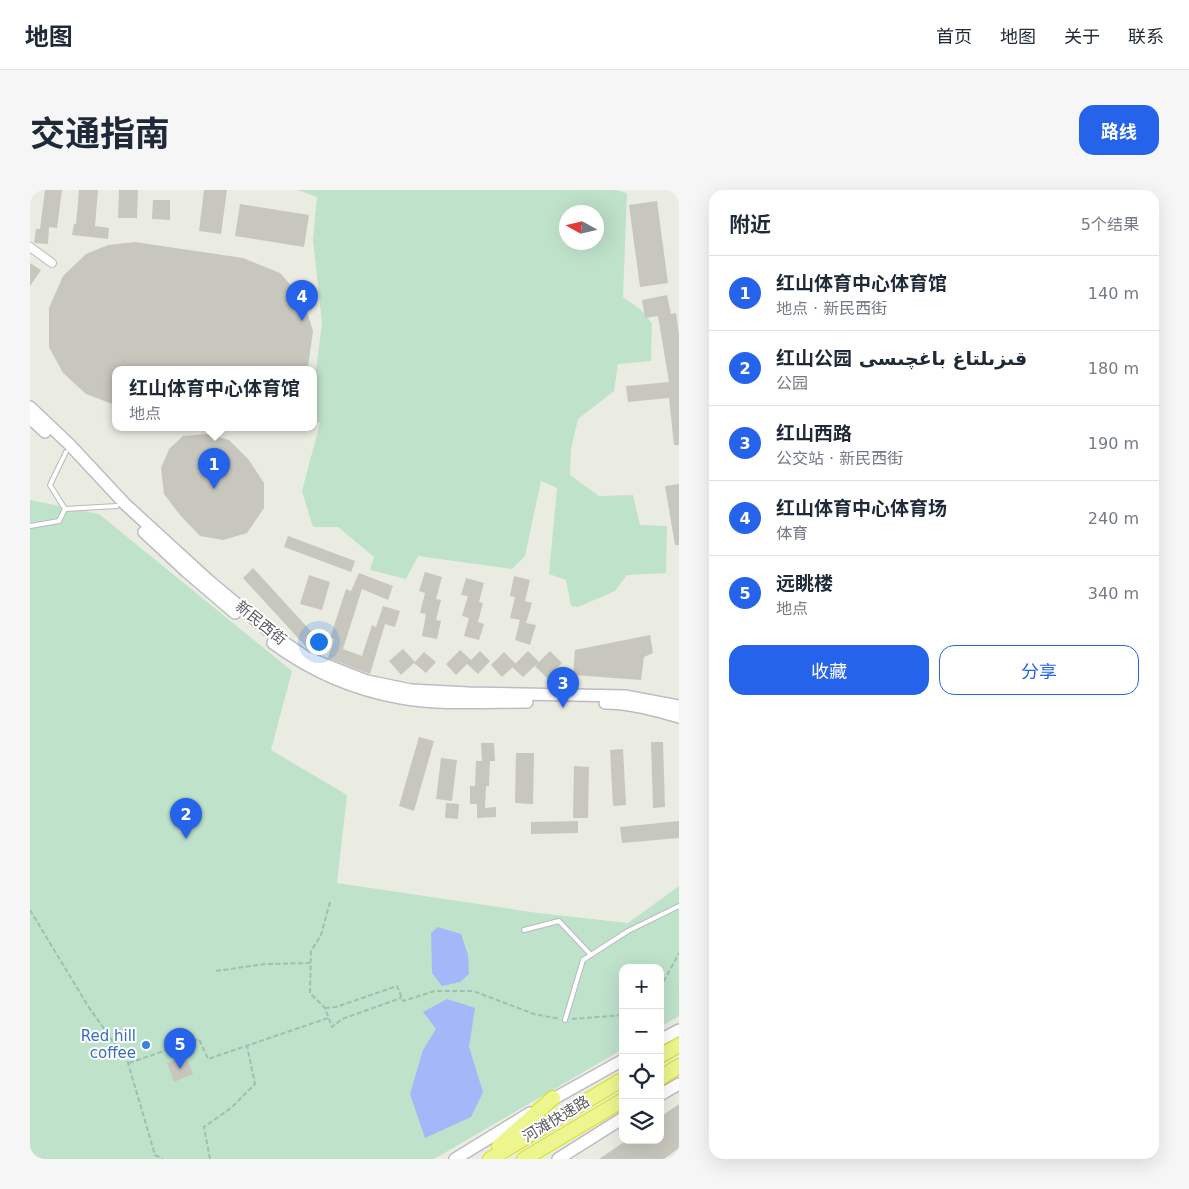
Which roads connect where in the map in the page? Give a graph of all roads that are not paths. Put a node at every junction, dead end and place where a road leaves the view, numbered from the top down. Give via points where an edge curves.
1 (30, 247) edge
2 (52, 263) dead end
3 (30, 407) edge
4 (30, 418) edge
5 (66, 452) junction
6 (117, 506) junction
7 (65, 509) junction
8 (30, 526) edge
9 (679, 706) edge
10 (679, 717) edge
11 (679, 906) edge
12 (524, 930) dead end
13 (591, 955) junction
14 (564, 1020) road end
15 (679, 1030) edge
16 (664, 1038) edge
17 (679, 1045) edge
18 (663, 1054) edge
19 (619, 1062) edge
20 (679, 1066) edge
21 (664, 1075) edge
22 (619, 1081) edge
23 (679, 1084) edge
24 (664, 1093) edge
25 (553, 1098) junction
26 (619, 1102) edge
27 (619, 1121) edge
28 (455, 1159) edge
29 (484, 1159) edge
30 (490, 1159) edge
31 (524, 1159) edge
32 (558, 1159) edge

1 - 2 street
3 - 9 main road, 新民西街 via 125,504 202,574 276,637 306,657 367,681 411,690 625,696
4 - 5 main road, 新民西街
5 - 6 main road, 新民西街
5 - 7 lane via 50,485
6 - 7 lane
6 - 10 main road, 新民西街 via 186,572 266,638 322,674 402,698 450,702 617,703
7 - 8 lane via 59,521
11 - 13 lane via 628,930
12 - 13 lane via 558,921
13 - 14 lane via 583,960
15 - 16 main road
17 - 18 highway
19 - 25 main road
20 - 21 highway
22 - 30 highway, 河滩快速路
23 - 24 main road
25 - 28 main road
25 - 29 highway
26 - 31 highway, 河滩快速路
27 - 32 main road

